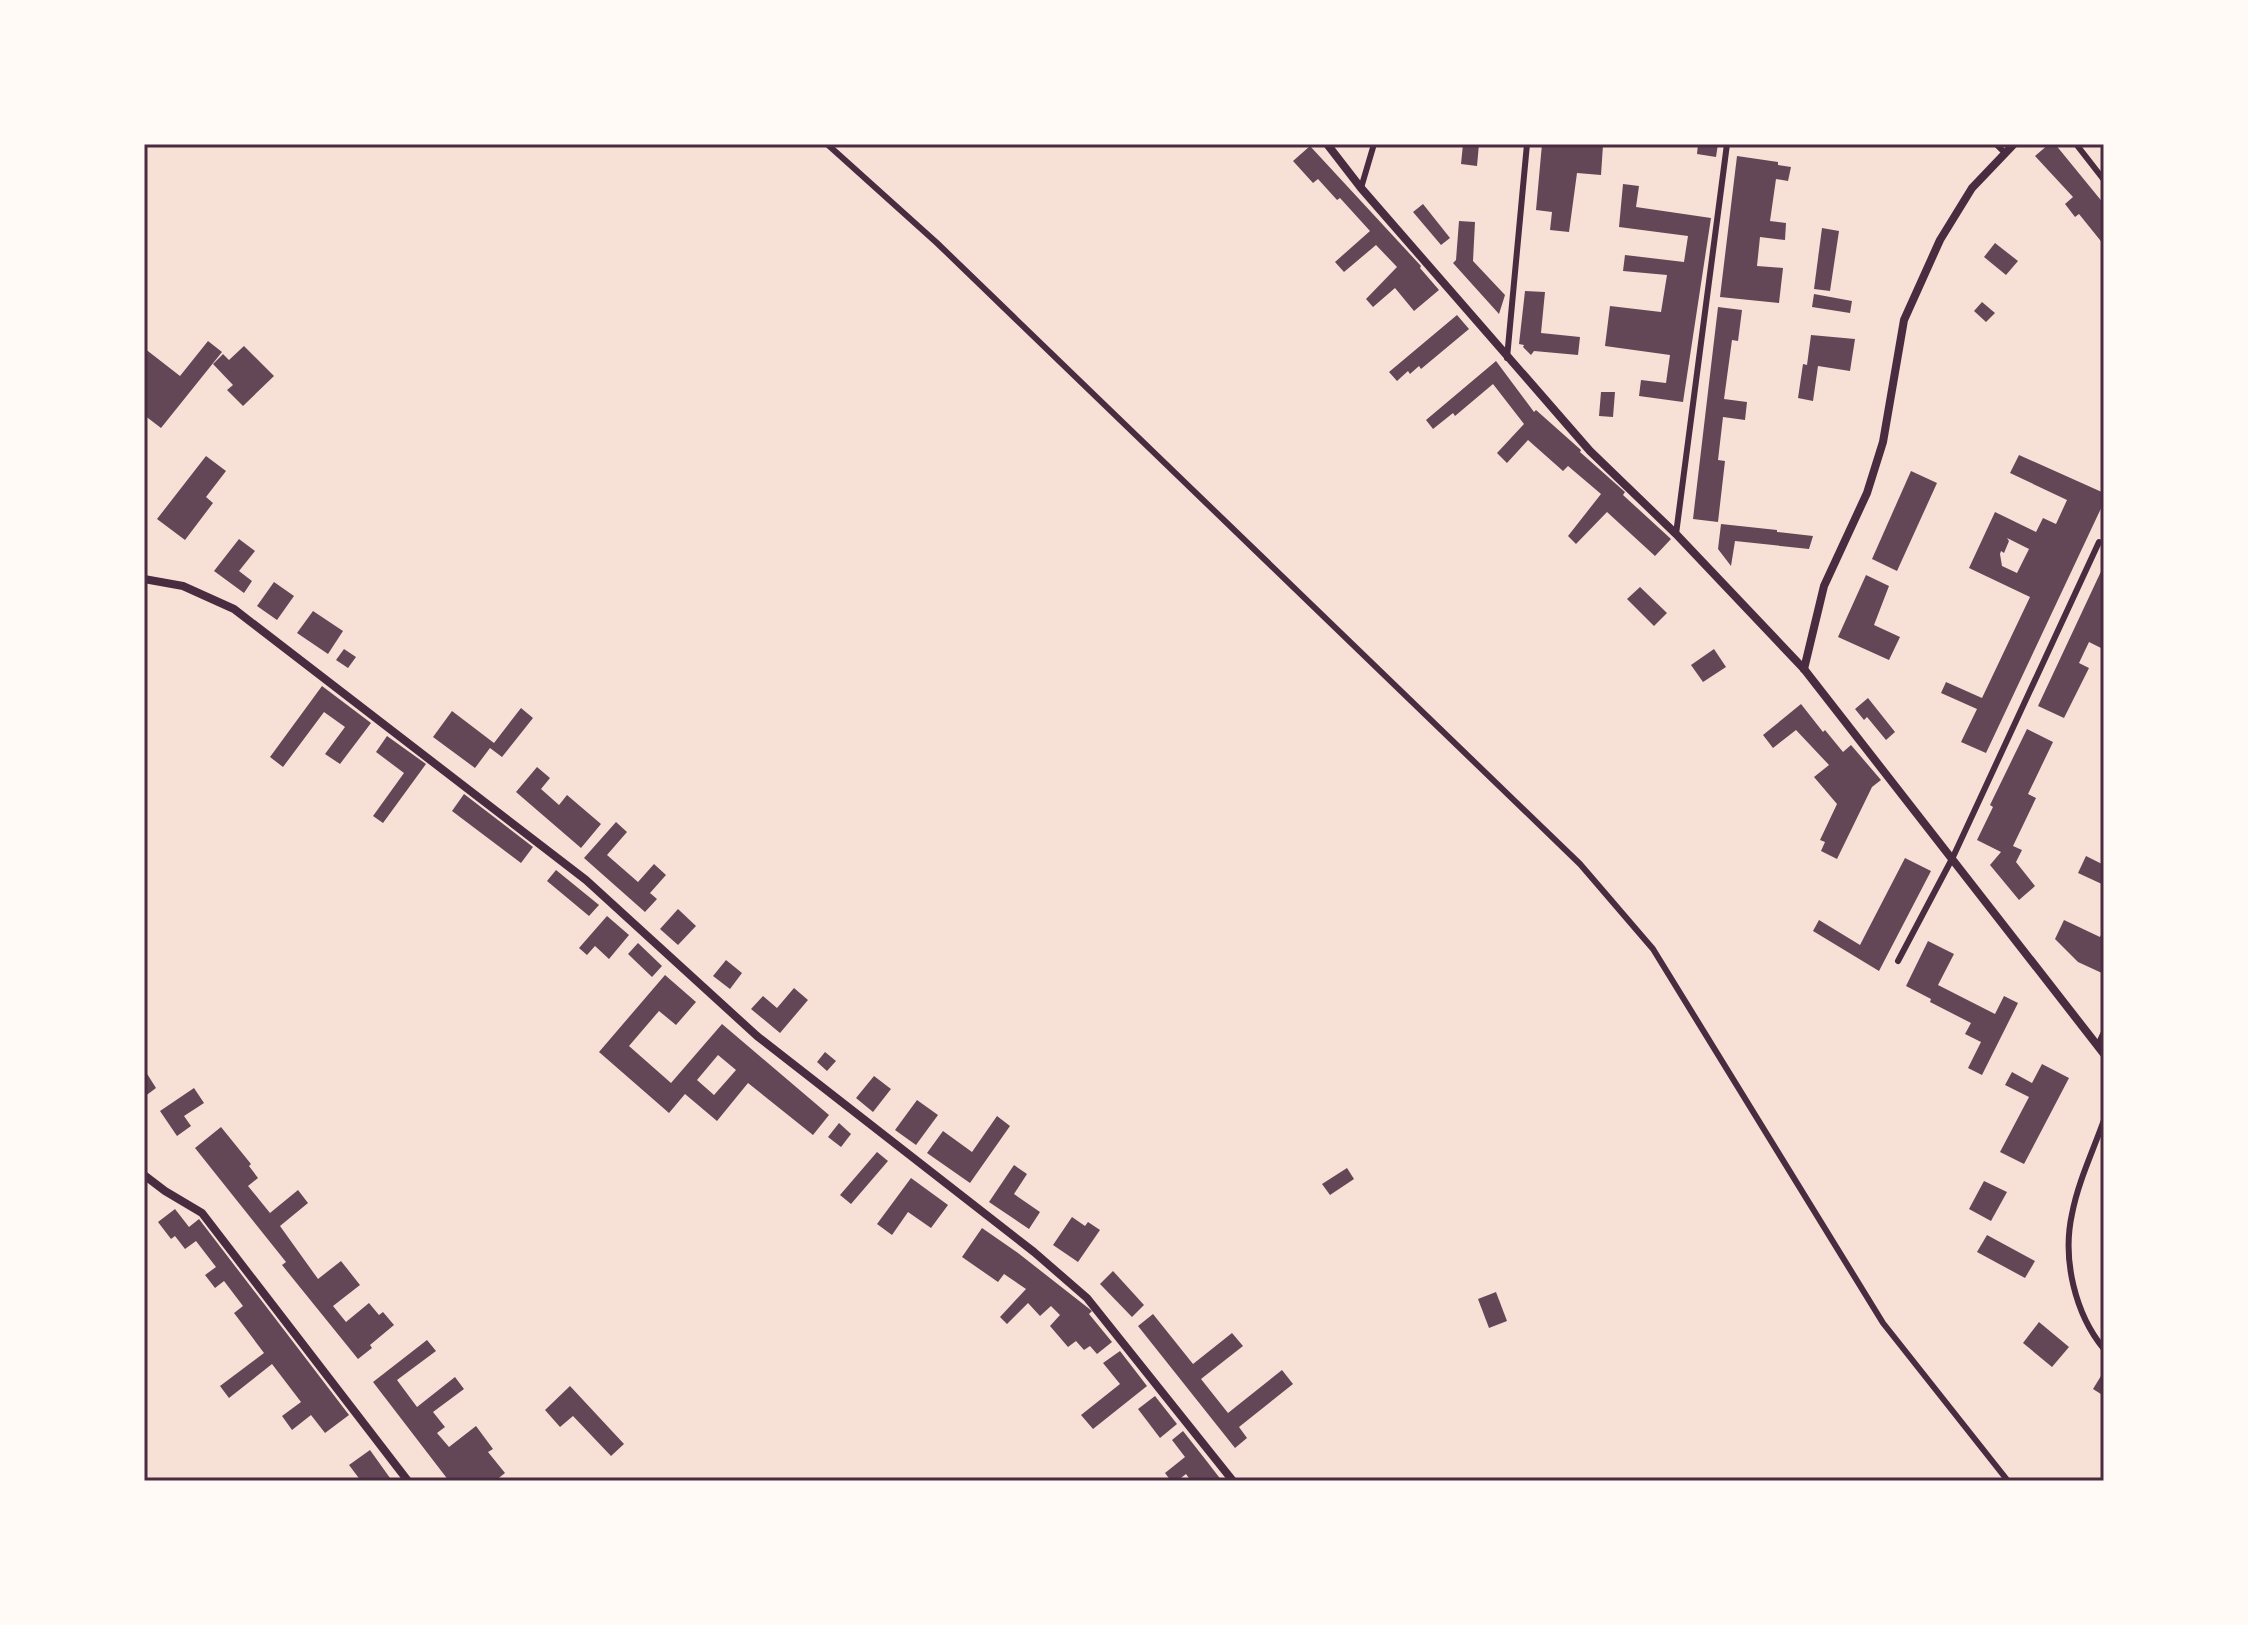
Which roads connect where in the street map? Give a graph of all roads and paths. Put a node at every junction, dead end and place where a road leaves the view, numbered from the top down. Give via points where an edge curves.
1 (827, 144) edge
2 (1327, 144) edge
3 (1374, 144) edge
4 (1527, 144) edge
5 (1727, 144) edge
6 (1996, 144) edge
7 (2014, 144) edge
8 (2076, 144) edge
9 (2005, 153) junction
10 (2104, 180) edge
11 (1361, 188) junction
12 (1507, 358) junction
13 (1676, 534) junction
14 (2099, 542) dead end
15 (144, 579) edge
16 (1804, 669) junction
17 (1953, 857) junction
18 (1898, 961) dead end
19 (2104, 1032) edge
20 (2098, 1045) junction
21 (2104, 1054) edge
22 (2104, 1120) edge
23 (144, 1175) edge
24 (2104, 1349) edge
25 (408, 1481) edge
26 (1233, 1481) edge
27 (2008, 1481) edge

1 - 27 lane via 937,243 1580,864 1653,949 1883,1323
2 - 11 street
3 - 11 lane
4 - 12 lane
5 - 13 lane
6 - 9 lane
7 - 9 street
8 - 10 lane
9 - 16 street via 1972,188 1940,240 1904,320 1883,442 1867,493 1824,586
11 - 12 street
12 - 13 street via 1590,451
13 - 16 street
14 - 17 lane
15 - 26 street via 183,586 234,609 586,880 757,1036 1087,1298
16 - 17 street
17 - 18 lane
17 - 20 street
19 - 20 lane
20 - 21 street
22 - 24 lane via 2069,1238 2072,1284 2089,1331
23 - 25 street via 202,1213

